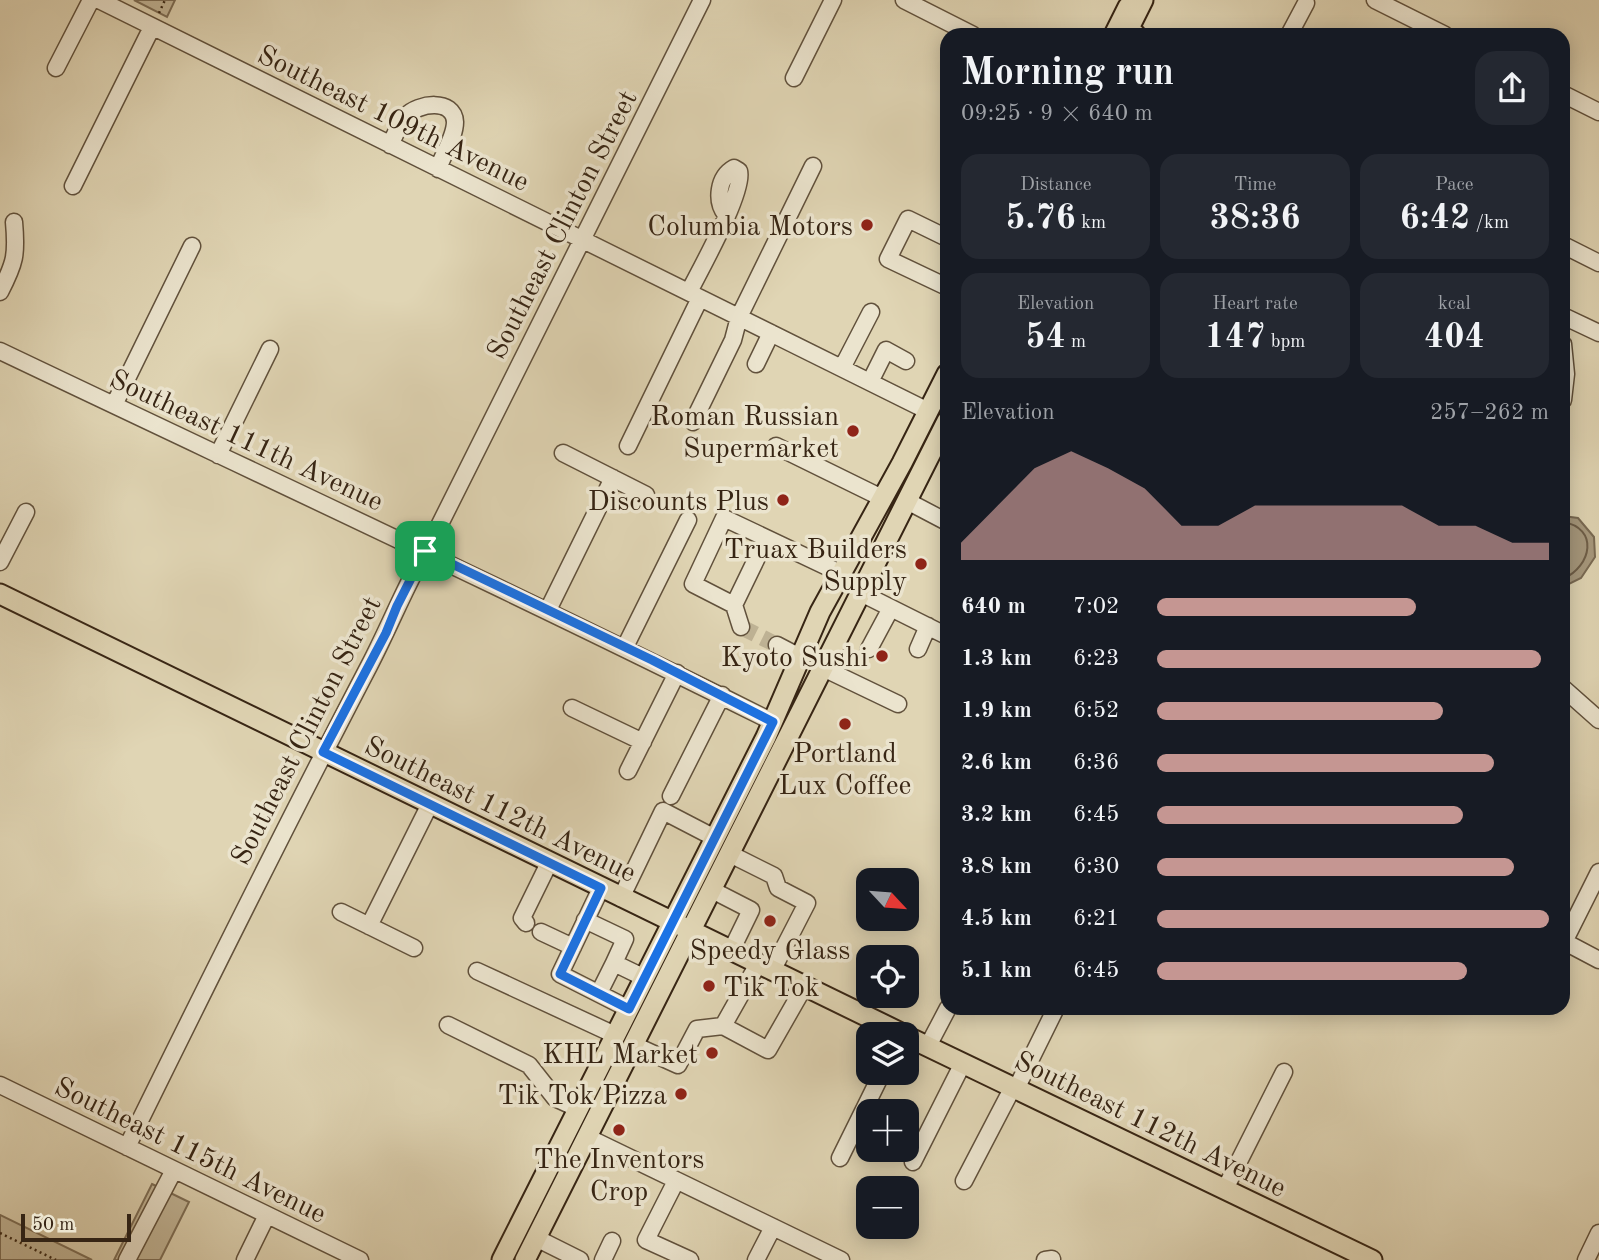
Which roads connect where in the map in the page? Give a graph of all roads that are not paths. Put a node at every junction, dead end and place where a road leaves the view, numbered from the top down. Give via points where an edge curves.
1 (91, 0) edge
2 (99, 0) edge
3 (702, 0) edge
4 (833, 0) edge
5 (1132, 0) edge
6 (1143, 0) edge
7 (1156, 0) edge
8 (1375, 0) edge
9 (913, 2) edge
10 (1306, 3) dead end
11 (152, 27) junction
12 (960, 28) edge
13 (1118, 28) edge
14 (1130, 28) edge
15 (1141, 28) edge
16 (1293, 28) edge
17 (1431, 28) edge
18 (56, 68) dead end
19 (794, 78) dead end
20 (1570, 98) edge
21 (1599, 112) edge
22 (390, 145) junction
23 (813, 166) dead end
24 (438, 169) junction
25 (73, 186) dead end
26 (726, 215) dead end
27 (15, 222) dead end
28 (940, 235) edge
29 (581, 239) junction
30 (192, 246) dead end
31 (1570, 248) edge
32 (1599, 262) edge
33 (940, 284) edge
34 (0, 292) edge
35 (695, 295) junction
36 (871, 312) dead end
37 (739, 317) junction
38 (1570, 319) edge
39 (771, 333) junction
40 (1599, 333) edge
41 (271, 349) dead end
42 (0, 351) edge
43 (906, 360) dead end
44 (756, 364) dead end
45 (842, 368) junction
46 (870, 382) junction
47 (940, 388) edge
48 (114, 405) junction
49 (928, 411) junction
50 (693, 422) dead end
51 (940, 435) edge
52 (936, 443) junction
53 (628, 446) dead end
54 (776, 446) dead end
55 (563, 453) dead end
56 (218, 455) junction
57 (613, 478) junction
58 (646, 495) dead end
59 (882, 498) junction
60 (907, 501) junction
61 (26, 512) dead end
62 (940, 518) edge
63 (688, 520) dead end
64 (766, 539) junction
65 (425, 551) junction
66 (0, 562) edge
67 (840, 573) junction
68 (861, 593) junction
69 (0, 594) edge
70 (734, 605) junction
71 (891, 608) junction
72 (548, 610) junction
73 (928, 626) junction
74 (741, 627) dead end
75 (940, 632) edge
76 (777, 645) tunnel mouth
77 (625, 647) junction
78 (869, 649) dead end
79 (918, 649) dead end
80 (800, 657) junction
81 (823, 668) junction
82 (677, 673) junction
83 (1570, 694) edge
84 (722, 695) junction
85 (898, 704) dead end
86 (572, 708) dead end
87 (1599, 720) edge
88 (773, 722) junction
89 (643, 742) junction
90 (323, 752) junction
91 (628, 771) dead end
92 (671, 796) dead end
93 (430, 804) junction
94 (715, 838) junction
95 (730, 854) junction
96 (549, 863) junction
97 (1599, 872) edge
98 (601, 888) junction
99 (712, 890) junction
100 (621, 898) junction
101 (341, 912) dead end
102 (585, 920) junction
103 (526, 923) dead end
104 (672, 923) junction
105 (369, 926) junction
106 (1570, 928) edge
107 (541, 932) dead end
108 (691, 932) junction
109 (1570, 946) edge
110 (573, 947) junction
111 (414, 948) dead end
112 (731, 951) junction
113 (1599, 960) edge
114 (614, 963) junction
115 (765, 968) junction
116 (477, 971) dead end
117 (645, 978) junction
118 (804, 987) junction
119 (599, 993) junction
120 (629, 1009) junction
121 (944, 1015) edge
122 (1052, 1015) edge
123 (876, 1022) edge
124 (448, 1026) dead end
125 (723, 1026) junction
126 (615, 1035) junction
127 (919, 1042) edge
128 (634, 1045) junction
129 (928, 1046) junction
130 (963, 1063) junction
131 (1284, 1072) dead end
132 (0, 1085) edge
133 (877, 1085) edge
134 (1014, 1088) junction
135 (579, 1109) junction
136 (587, 1137) junction
137 (127, 1147) junction
138 (919, 1149) edge
139 (840, 1158) dead end
140 (174, 1170) junction
141 (676, 1181) junction
142 (964, 1181) dead end
143 (1225, 1189) junction
144 (267, 1215) junction
145 (773, 1227) junction
146 (1599, 1233) edge
147 (536, 1238) junction
148 (612, 1241) dead end
149 (127, 1260) edge
150 (245, 1260) edge
151 (360, 1260) edge
152 (502, 1260) edge
153 (525, 1260) edge
154 (580, 1260) edge
155 (603, 1260) edge
156 (690, 1260) edge
157 (756, 1260) edge
158 (838, 1260) edge
159 (1372, 1260) edge
160 (1586, 1260) edge

1 - 18 street
2 - 11 street, Southeast 109th Avenue
3 - 29 street, Southeast Clinton Street
4 - 19 street
5 - 13 main road
6 - 14 main road
7 - 15 main road
8 - 17 street
9 - 12 street
10 - 16 street
11 - 22 street, Southeast 109th Avenue
11 - 25 street
20 - 21 street
22 - 24 street, Southeast 109th Avenue
22 - 24 street via 406,115 421,106 450,109 454,127
23 - 37 street
24 - 29 street, Southeast 109th Avenue
26 - 35 street
27 - 34 street via 13,267
28 - 33 street via 908,219 888,259
29 - 35 street, Southeast 109th Avenue
29 - 65 street, Southeast Clinton Street
30 - 48 street
31 - 32 street
35 - 37 street, Southeast 109th Avenue
35 - 53 street
36 - 45 street
37 - 39 street, Southeast 109th Avenue
37 - 50 street via 733,340
38 - 40 street
39 - 44 street
39 - 45 street, Southeast 109th Avenue
41 - 56 street
42 - 48 street, Southeast 111th Avenue
43 - 46 street via 886,350
45 - 46 street, Southeast 109th Avenue
46 - 49 street, Southeast 109th Avenue
47 - 49 main road
48 - 56 street, Southeast 111th Avenue
49 - 52 main road
49 - 59 main road
51 - 52 main road
52 - 60 main road
54 - 59 street
55 - 57 street
56 - 65 street, Southeast 111th Avenue
57 - 58 street
57 - 72 street
59 - 67 main road
59 - 68 main road via 884,512 853,581
60 - 62 street
60 - 68 main road
61 - 66 street
63 - 77 street
64 - 67 street
64 - 70 street
64 - 70 street via 724,518 693,584
65 - 72 street, Southeast 111th Avenue
65 - 90 street, Southeast Clinton Street
67 - 80 main road
68 - 71 street
68 - 81 main road
69 - 90 main road, Southeast 112th Avenue
70 - 74 street
71 - 73 street
71 - 78 street
72 - 77 street, Southeast 111th Avenue
73 - 75 street
73 - 79 street
76 - 80 street
77 - 82 street, Southeast 111th Avenue
80 - 88 main road
81 - 85 street
81 - 95 main road
82 - 84 street, Southeast 111th Avenue
82 - 89 street
83 - 87 street
84 - 88 street, Southeast 111th Avenue
84 - 92 street
86 - 89 street
88 - 94 main road
89 - 91 street
90 - 93 main road, Southeast 112th Avenue
90 - 137 street, Southeast Clinton Street
93 - 96 main road, Southeast 112th Avenue
93 - 105 street
94 - 100 street via 663,811
94 - 104 main road
95 - 99 main road
95 - 115 street via 774,876 778,888 807,903
96 - 98 main road, Southeast 112th Avenue
96 - 103 street via 522,918
97 - 106 street
98 - 100 main road, Southeast 112th Avenue
98 - 102 street
99 - 108 main road
99 - 112 street via 751,910
100 - 104 main road, Southeast 112th Avenue
101 - 105 street
102 - 110 street
102 - 114 street via 625,939
104 - 108 main road, Southeast 112th Avenue
104 - 117 main road
105 - 111 street
107 - 110 street
108 - 112 main road, Southeast 112th Avenue
108 - 128 main road
109 - 113 street
110 - 119 street via 560,974
112 - 115 main road, Southeast 112th Avenue
114 - 117 street
114 - 119 street
115 - 118 main road, Southeast 112th Avenue
115 - 125 street
116 - 126 street
117 - 120 main road
118 - 123 main road, Southeast 112th Avenue
118 - 125 street via 768,1050
119 - 120 street
120 - 126 main road
121 - 129 street
122 - 134 street
124 - 135 street via 529,1065 555,1098
125 - 128 street via 697,1029 678,1065
126 - 135 main road
127 - 129 main road, Southeast 112th Avenue
128 - 136 main road
129 - 130 main road, Southeast 112th Avenue
130 - 134 main road, Southeast 112th Avenue
130 - 138 street
131 - 143 street
132 - 137 street, Southeast 115th Avenue
133 - 139 street
134 - 142 street
134 - 143 main road, Southeast 112th Avenue
135 - 152 main road
136 - 141 street
136 - 147 main road
137 - 140 street, Southeast 115th Avenue
140 - 144 street, Southeast 115th Avenue
140 - 149 street
141 - 145 street
141 - 156 street via 646,1240
143 - 159 main road, Southeast 112th Avenue
144 - 150 street
144 - 151 street, Southeast 115th Avenue
145 - 157 street
145 - 158 street
146 - 160 street
147 - 153 main road
147 - 154 street
148 - 155 street

